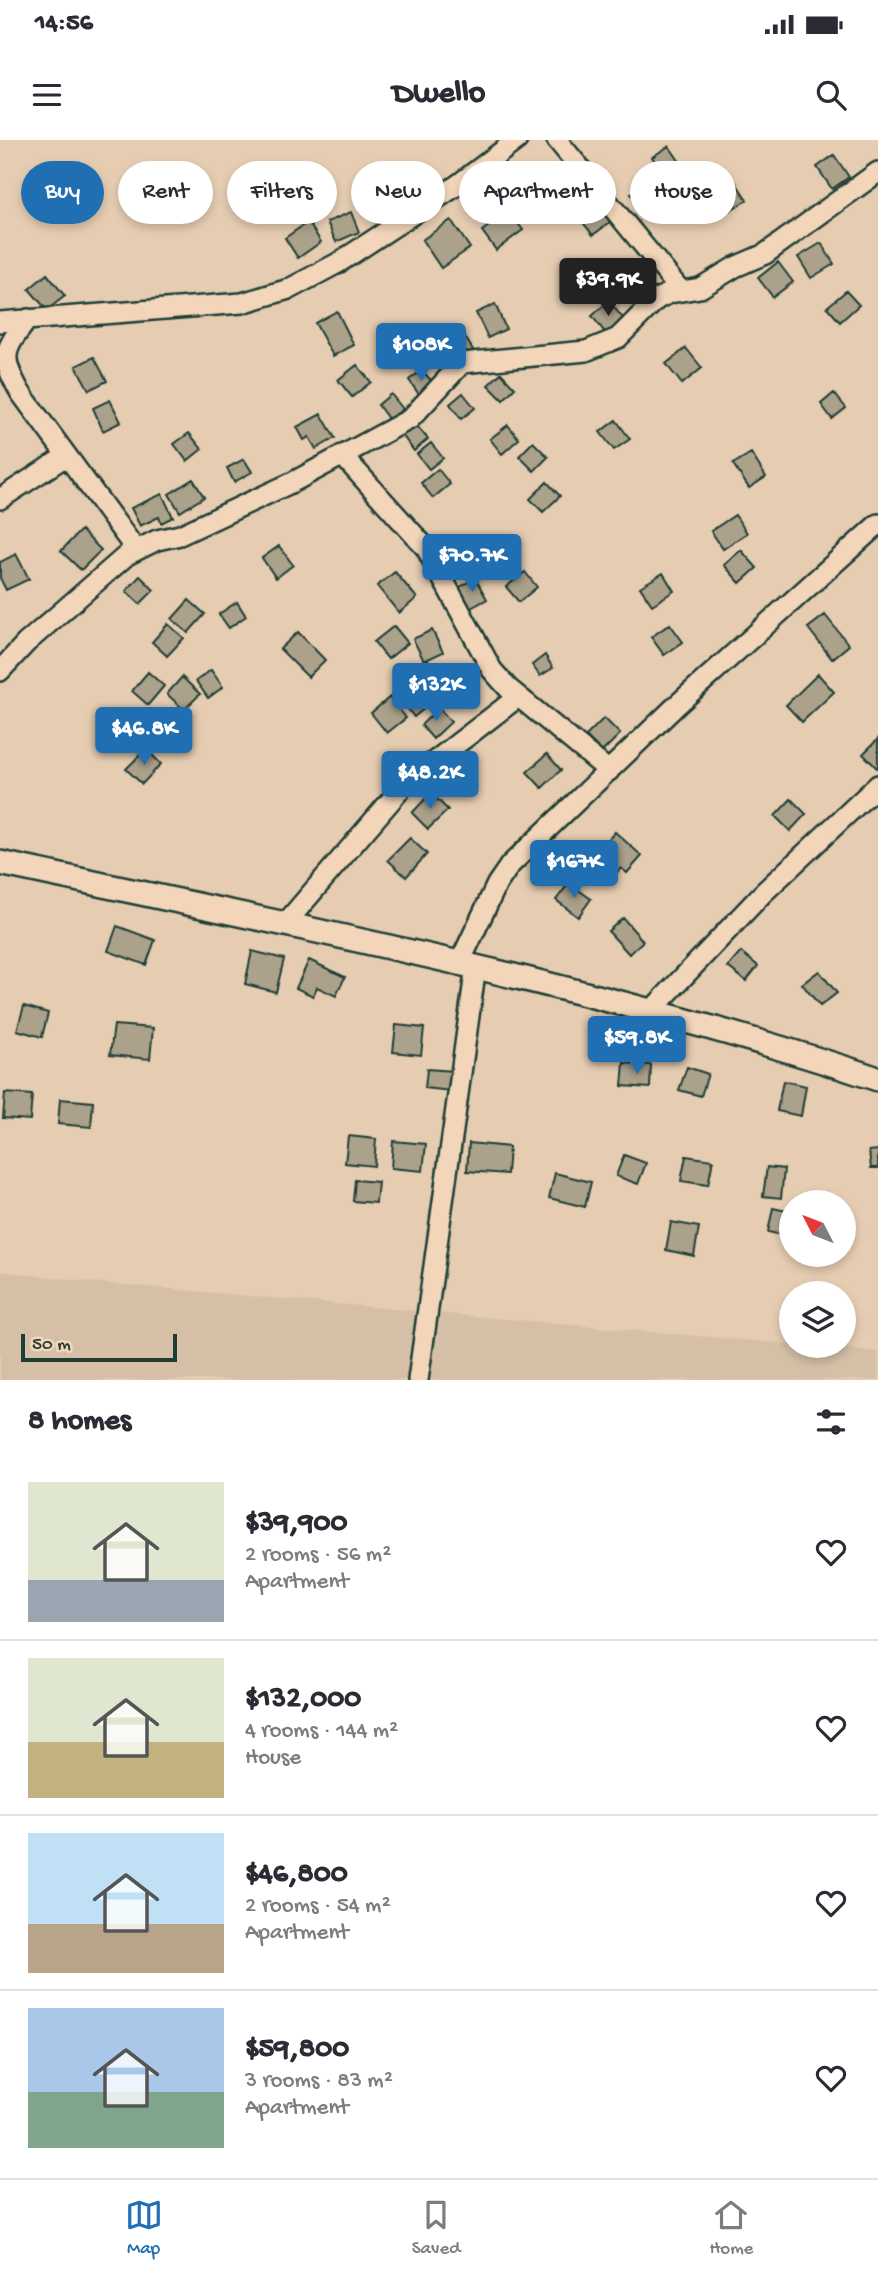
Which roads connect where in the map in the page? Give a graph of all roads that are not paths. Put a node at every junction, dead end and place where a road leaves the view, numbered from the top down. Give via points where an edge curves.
1 (517, 140) edge
2 (556, 140) edge
3 (878, 172) edge
4 (681, 291) junction
5 (28, 319) junction
6 (0, 322) edge
7 (342, 455) junction
8 (66, 456) junction
9 (0, 499) edge
10 (878, 524) edge
11 (136, 550) junction
12 (0, 671) edge
13 (518, 696) junction
14 (609, 771) junction
15 (878, 785) edge
16 (0, 863) edge
17 (285, 925) junction
18 (468, 964) junction
19 (650, 1013) junction
20 (878, 1079) edge
21 (418, 1380) edge

1 - 5 street via 456,186 289,289 242,303
2 - 4 street
3 - 4 street via 765,254 700,288
4 - 7 street via 657,299 604,346 462,363 410,419
5 - 6 street
5 - 8 street via 7,346 6,367
7 - 11 street via 180,535
7 - 13 street via 426,548 492,670
8 - 9 street
8 - 11 street
10 - 14 street
11 - 12 street via 26,642
13 - 14 street
13 - 17 street via 405,784
14 - 18 street via 510,865 497,884
15 - 19 street via 763,893
16 - 17 street
17 - 18 street
18 - 19 street
18 - 21 street
19 - 20 street via 789,1049

